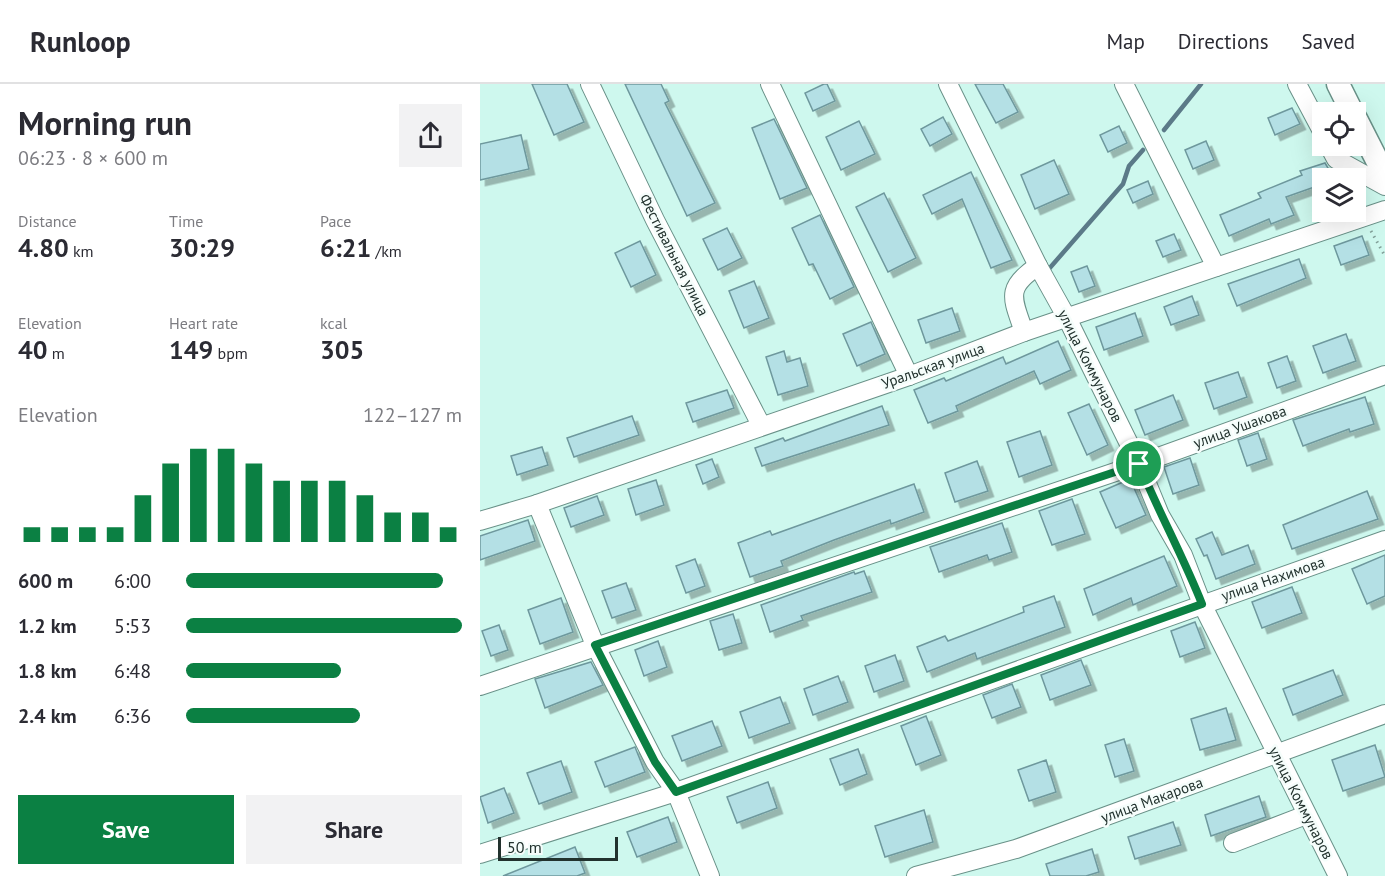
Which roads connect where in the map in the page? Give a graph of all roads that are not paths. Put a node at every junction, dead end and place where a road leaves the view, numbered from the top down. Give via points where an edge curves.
1 (590, 84) edge
2 (770, 84) edge
3 (948, 84) edge
4 (1124, 84) edge
5 (1297, 84) edge
6 (1338, 84) edge
7 (1348, 102) edge
8 (1312, 112) edge
9 (1366, 139) edge
10 (1334, 156) edge
11 (1385, 176) edge
12 (1385, 186) edge
13 (1385, 210) edge
14 (1038, 266) junction
15 (1216, 267) junction
16 (1067, 318) junction
17 (1024, 332) junction
18 (1385, 375) edge
19 (909, 376) junction
20 (761, 425) junction
21 (1139, 464) junction
22 (537, 504) junction
23 (480, 521) edge
24 (1385, 540) edge
25 (1202, 604) junction
26 (595, 645) junction
27 (480, 686) edge
28 (1385, 714) edge
29 (1276, 753) junction
30 (676, 792) junction
31 (1306, 815) junction
32 (1233, 843) dead end
33 (480, 854) edge
34 (710, 876) edge
35 (916, 876) edge
36 (1338, 876) edge

1 - 20 street, Фестивальная улица
2 - 19 street
3 - 14 street, улица Коммунаров
4 - 15 street
5 - 8 street
6 - 7 main road
9 - 11 main road
10 - 12 street
13 - 15 street, Уральская улица
14 - 16 street, улица Коммунаров
14 - 17 street via 1019,278 1012,297
15 - 16 street, Уральская улица
16 - 17 street, Уральская улица
16 - 21 street, улица Коммунаров
17 - 19 street, Уральская улица
18 - 21 street, улица Ушакова
19 - 20 street, Уральская улица
20 - 22 street, Уральская улица
21 - 25 street, улица Коммунаров
21 - 26 street, улица Ушакова
22 - 23 street, Уральская улица
22 - 26 street
24 - 25 street, улица Нахимова
25 - 29 street, улица Коммунаров
25 - 30 street, улица Нахимова
26 - 27 street, улица Ушакова
26 - 30 street via 655,762
28 - 29 street, улица Макарова
29 - 31 street, улица Коммунаров
29 - 35 street, улица Макарова via 1016,849
30 - 33 street, улица Нахимова
30 - 34 street
31 - 32 street
31 - 36 street, улица Коммунаров

